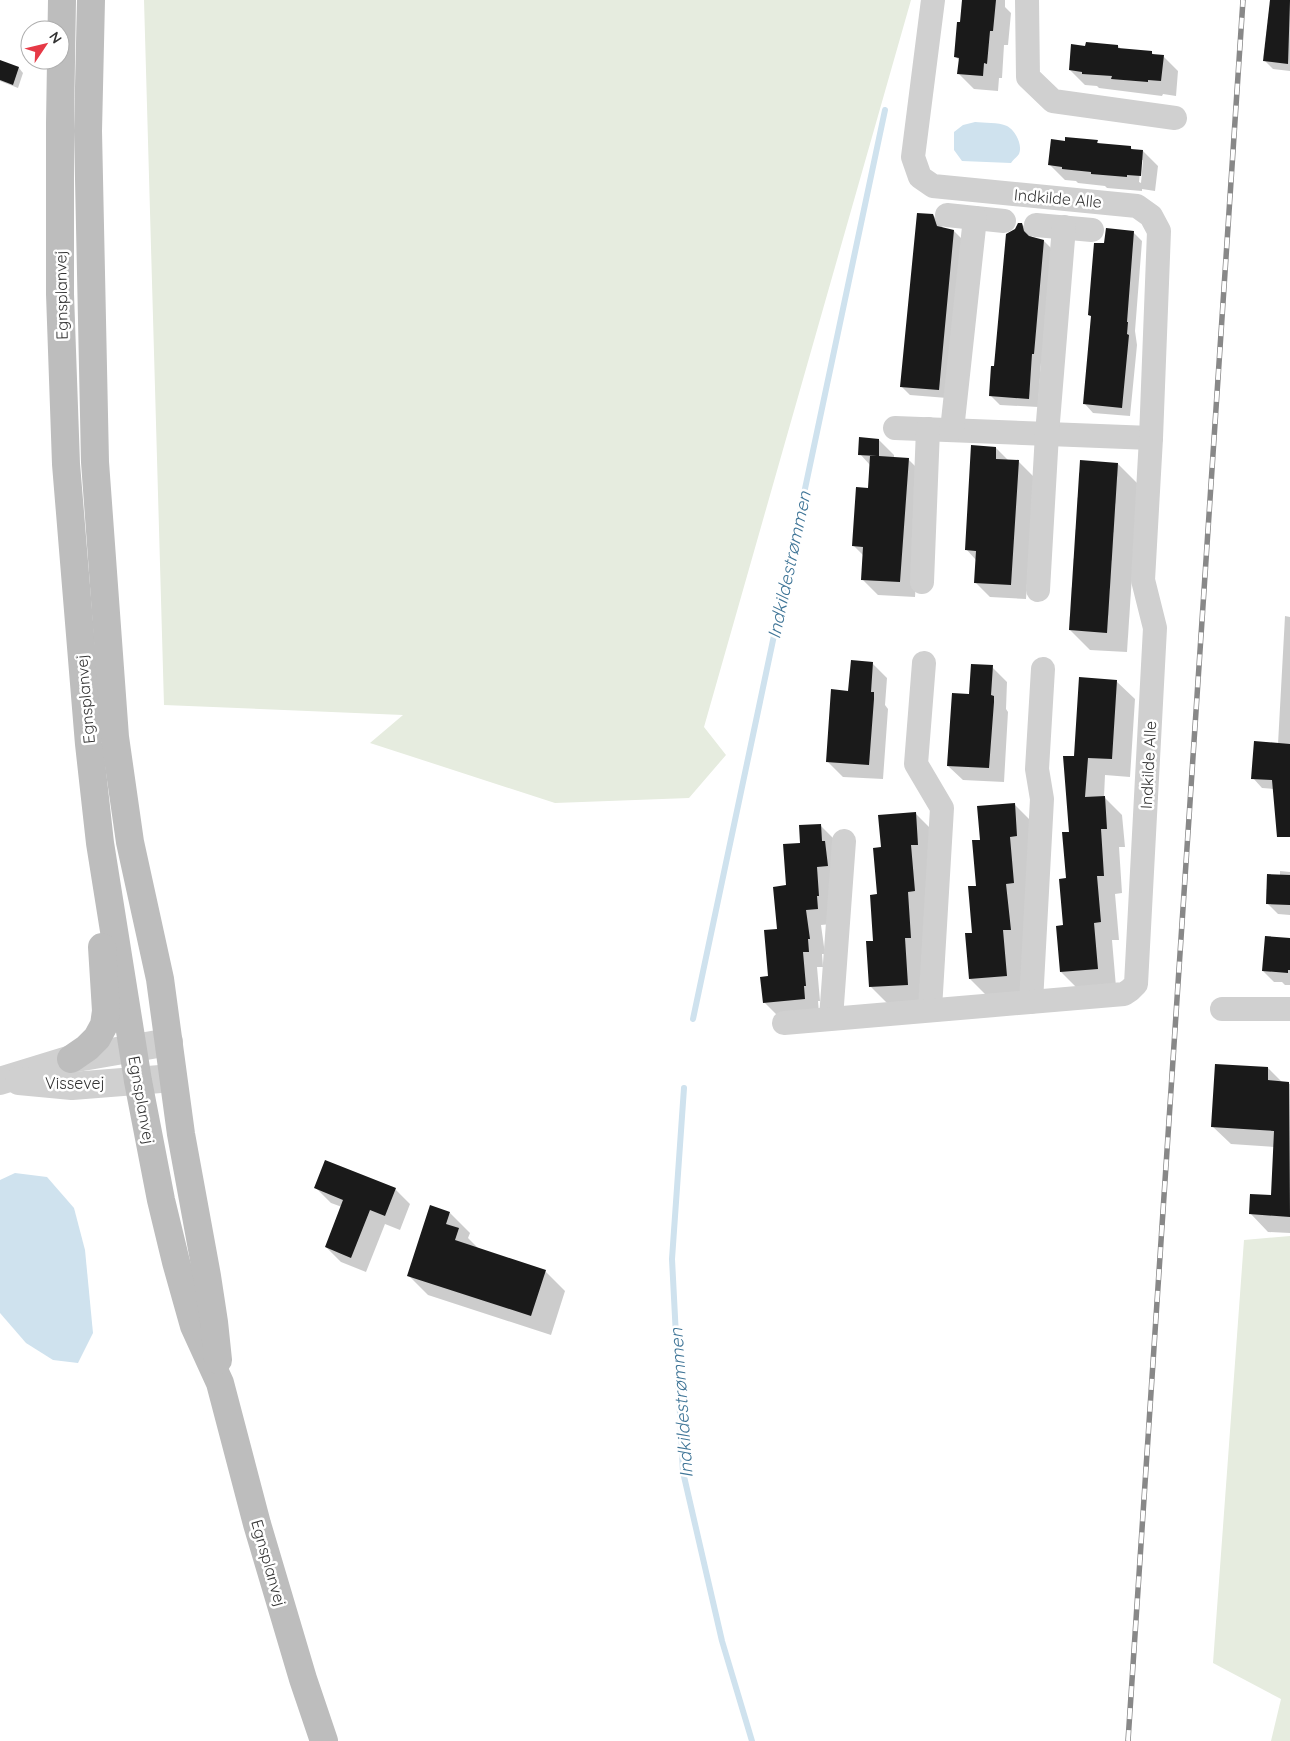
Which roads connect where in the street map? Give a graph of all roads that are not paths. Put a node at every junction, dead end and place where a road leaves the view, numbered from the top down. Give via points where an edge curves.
1 (62, 0) edge
2 (91, 0) edge
3 (933, 0) edge
4 (1027, 0) edge
5 (1175, 118) dead end
6 (947, 215) dead end
7 (975, 218) junction
8 (1004, 221) dead end
9 (1036, 225) dead end
10 (1064, 228) junction
11 (1092, 230) dead end
12 (895, 428) dead end
13 (928, 429) junction
14 (952, 430) junction
15 (1047, 434) junction
16 (1151, 438) junction
17 (922, 582) dead end
18 (1038, 590) dead end
19 (924, 663) dead end
20 (1044, 669) dead end
21 (844, 841) dead end
22 (100, 843) junction
23 (1031, 1002) junction
24 (930, 1009) junction
25 (1222, 1009) dead end
26 (1290, 1009) edge
27 (831, 1018) junction
28 (784, 1022) dead end
29 (169, 1042) junction
30 (133, 1048) junction
31 (71, 1060) junction
32 (4, 1080) edge
33 (155, 1080) junction
34 (220, 1384) junction
35 (324, 1741) edge

1 - 22 main road, Egnsplanvej via 60,285 66,464
2 - 29 main road, Egnsplanvej via 88,131 95,462 114,718 130,842 160,978
3 - 16 street, Indkilde Alle via 913,157 920,177 933,186 1137,206 1151,216 1159,231
4 - 5 street via 1028,77 1053,101
6 - 7 street, Indkilde Alle
7 - 8 street, Indkilde Alle
7 - 14 street
9 - 10 street, Indkilde Alle
10 - 11 street, Indkilde Alle
10 - 15 street, Indkilde Alle
12 - 13 street
13 - 14 street
13 - 17 street
14 - 15 street
15 - 16 street
15 - 18 street, Indkilde Alle
16 - 23 street, Indkilde Alle via 1143,580 1155,628 1136,984 1124,994
19 - 24 street via 916,764 942,808
20 - 23 street via 1037,769 1042,799
21 - 27 street
22 - 30 main road, Egnsplanvej
22 - 31 main road via 104,1025 97,1038
23 - 24 street, Indkilde Alle
24 - 27 street, Indkilde Alle
25 - 26 street
27 - 28 street, Indkilde Alle
29 - 30 street, Vissevej
29 - 33 main road, Egnsplanvej
30 - 31 street, Vissevej
30 - 33 main road, Egnsplanvej
31 - 32 street, Vissevej
32 - 33 street, Vissevej via 72,1086
33 - 34 main road, Egnsplanvej via 181,1134 207,1276
33 - 34 main road, Egnsplanvej via 161,1200 194,1326
34 - 35 main road, Egnsplanvej via 257,1524

